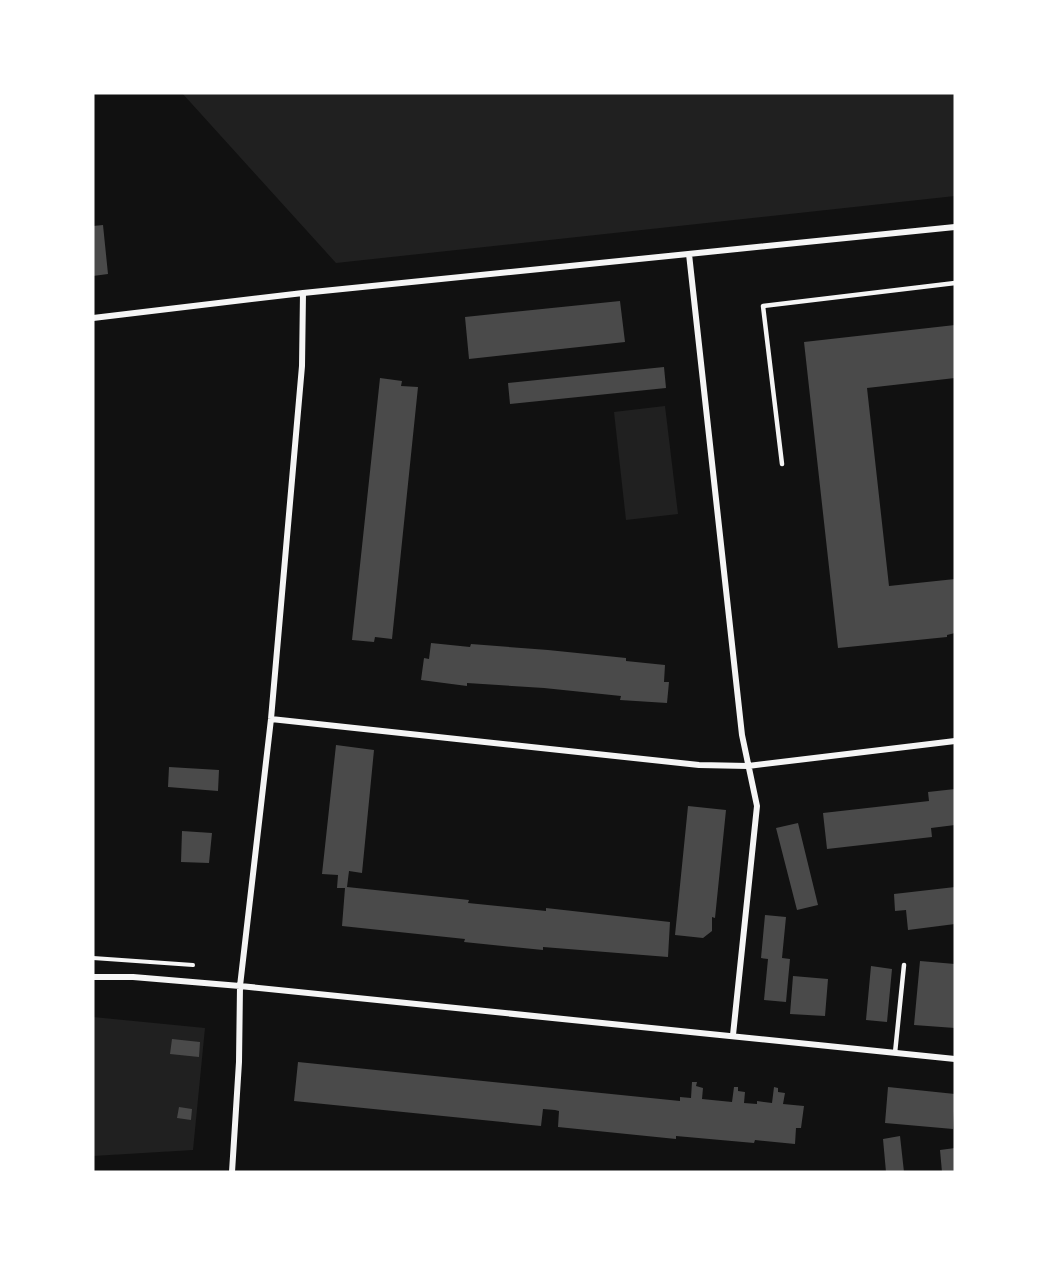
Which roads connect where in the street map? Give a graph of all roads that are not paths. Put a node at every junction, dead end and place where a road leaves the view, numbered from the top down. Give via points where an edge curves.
1 (955, 226) edge
2 (689, 254) junction
3 (955, 283) edge
4 (303, 293) junction
5 (93, 318) edge
6 (782, 464) dead end
7 (271, 719) junction
8 (955, 741) edge
9 (748, 766) junction
10 (904, 965) dead end
11 (93, 977) edge
12 (240, 986) junction
13 (733, 1035) junction
14 (895, 1053) junction
15 (955, 1059) edge
16 (231, 1172) edge

1 - 2 street
2 - 4 street
2 - 9 street
3 - 6 lane via 763,306
4 - 5 street
4 - 7 street via 302,366
7 - 9 street via 699,765
7 - 12 street
8 - 9 street
9 - 13 street via 756,806
10 - 14 lane
11 - 12 street
12 - 13 street
12 - 16 street
13 - 14 street
14 - 15 street

